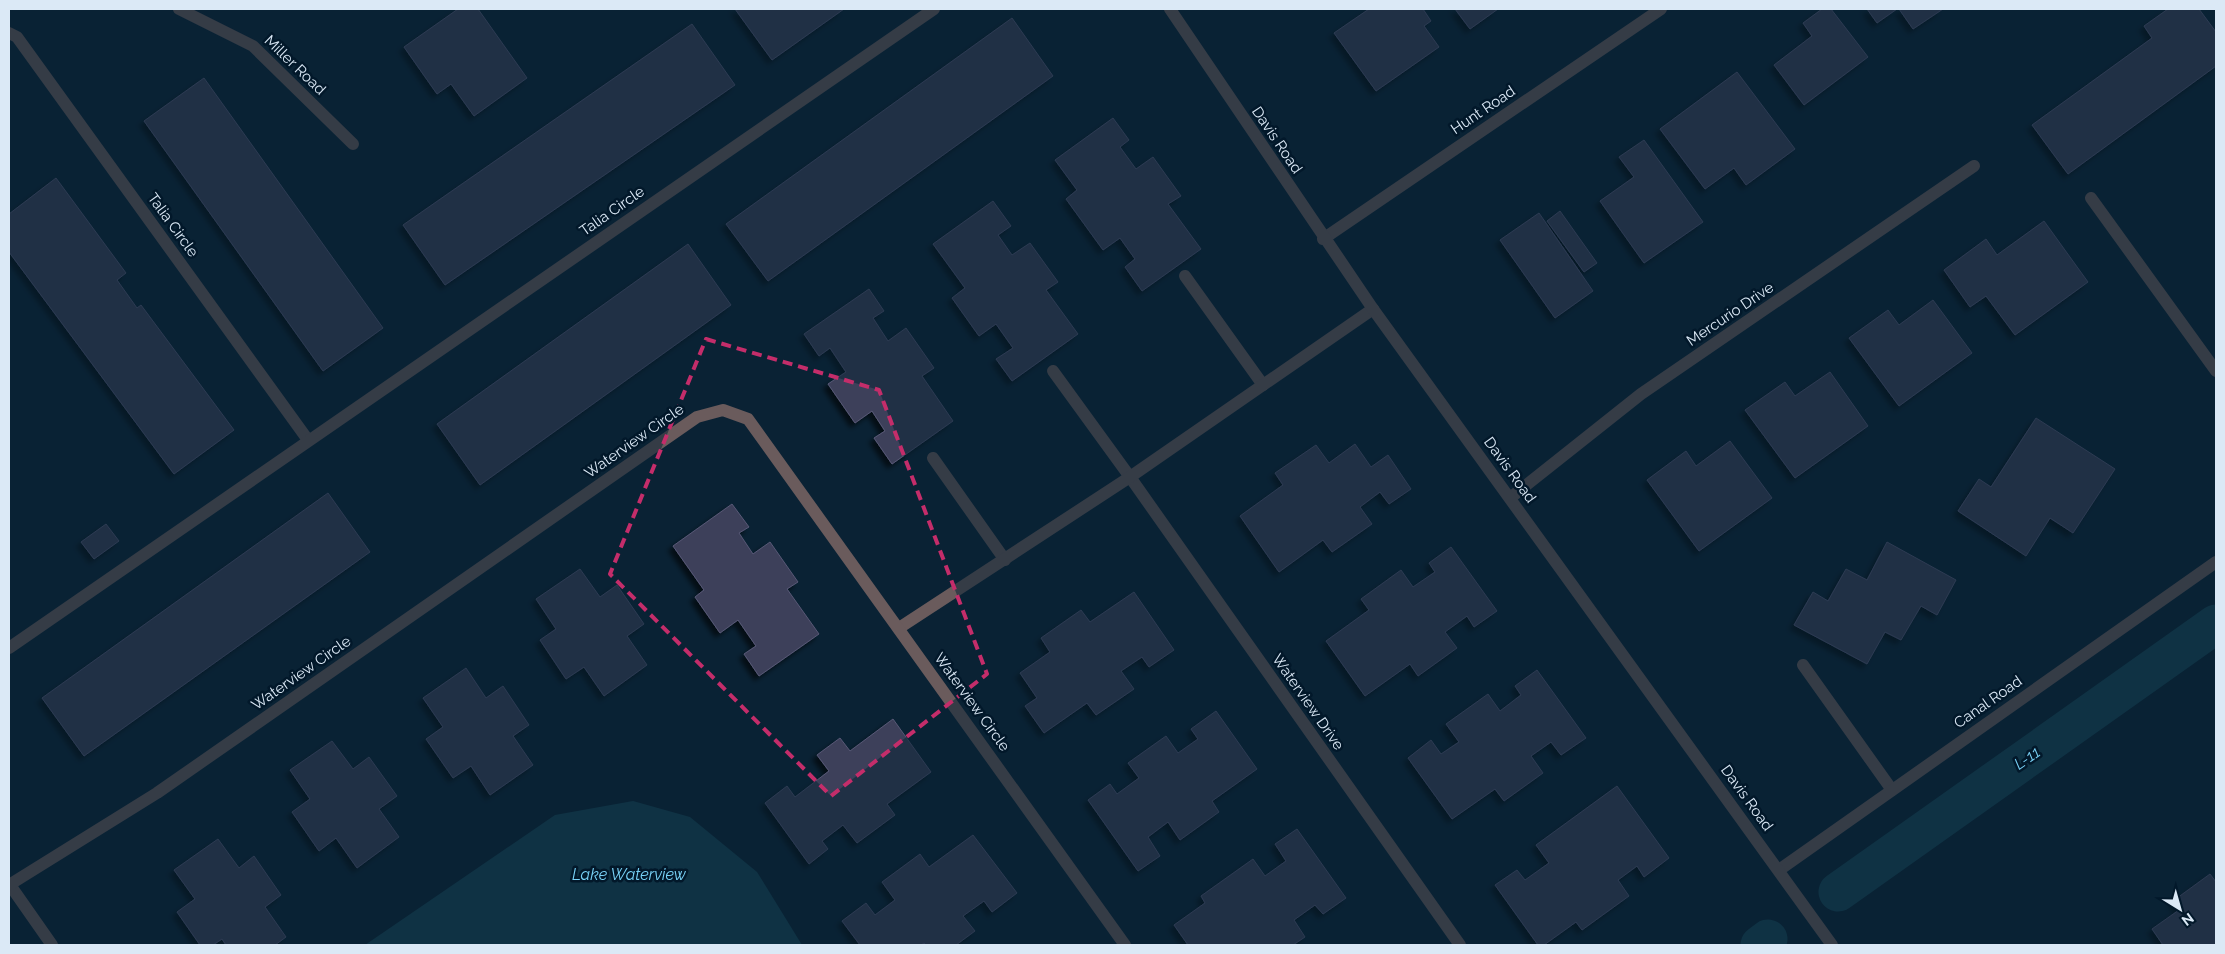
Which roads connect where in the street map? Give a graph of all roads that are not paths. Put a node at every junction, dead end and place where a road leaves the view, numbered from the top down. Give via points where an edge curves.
1 (179, 9) edge
2 (934, 9) edge
3 (1170, 9) edge
4 (1661, 9) edge
5 (9, 33) edge
6 (353, 144) dead end
7 (1974, 166) dead end
8 (2091, 198) dead end
9 (1323, 239) junction
10 (1185, 276) dead end
11 (1372, 309) junction
12 (1053, 371) dead end
13 (2216, 371) edge
14 (1263, 385) junction
15 (308, 440) junction
16 (932, 458) dead end
17 (1130, 477) junction
18 (1510, 498) junction
19 (1005, 560) junction
20 (2216, 562) edge
21 (899, 628) junction
22 (9, 648) edge
23 (1804, 666) dead end
24 (1892, 790) junction
25 (1779, 870) junction
26 (10, 885) edge
27 (52, 945) edge
28 (1126, 945) edge
29 (1460, 945) edge
30 (1832, 945) edge

1 - 6 street, Miller Road via 253,46
2 - 15 street, Talia Circle
3 - 9 street, Davis Road
4 - 9 street, Hunt Road
5 - 15 street, Talia Circle via 17,36
7 - 18 street, Mercurio Drive via 1642,394
8 - 13 street
9 - 11 street, Davis Road
10 - 14 street
11 - 14 street
11 - 18 street, Davis Road
12 - 17 street, Waterview Drive
14 - 17 street
15 - 22 street, Talia Circle
16 - 19 street
17 - 19 street
17 - 29 street, Waterview Drive
18 - 25 street, Davis Road
19 - 21 street
20 - 24 street, Canal Road
21 - 26 street, Waterview Circle via 748,419 723,410 697,417 157,793
21 - 28 street, Waterview Circle
23 - 24 street
24 - 25 street, Canal Road
25 - 30 street, Davis Road
26 - 27 street

